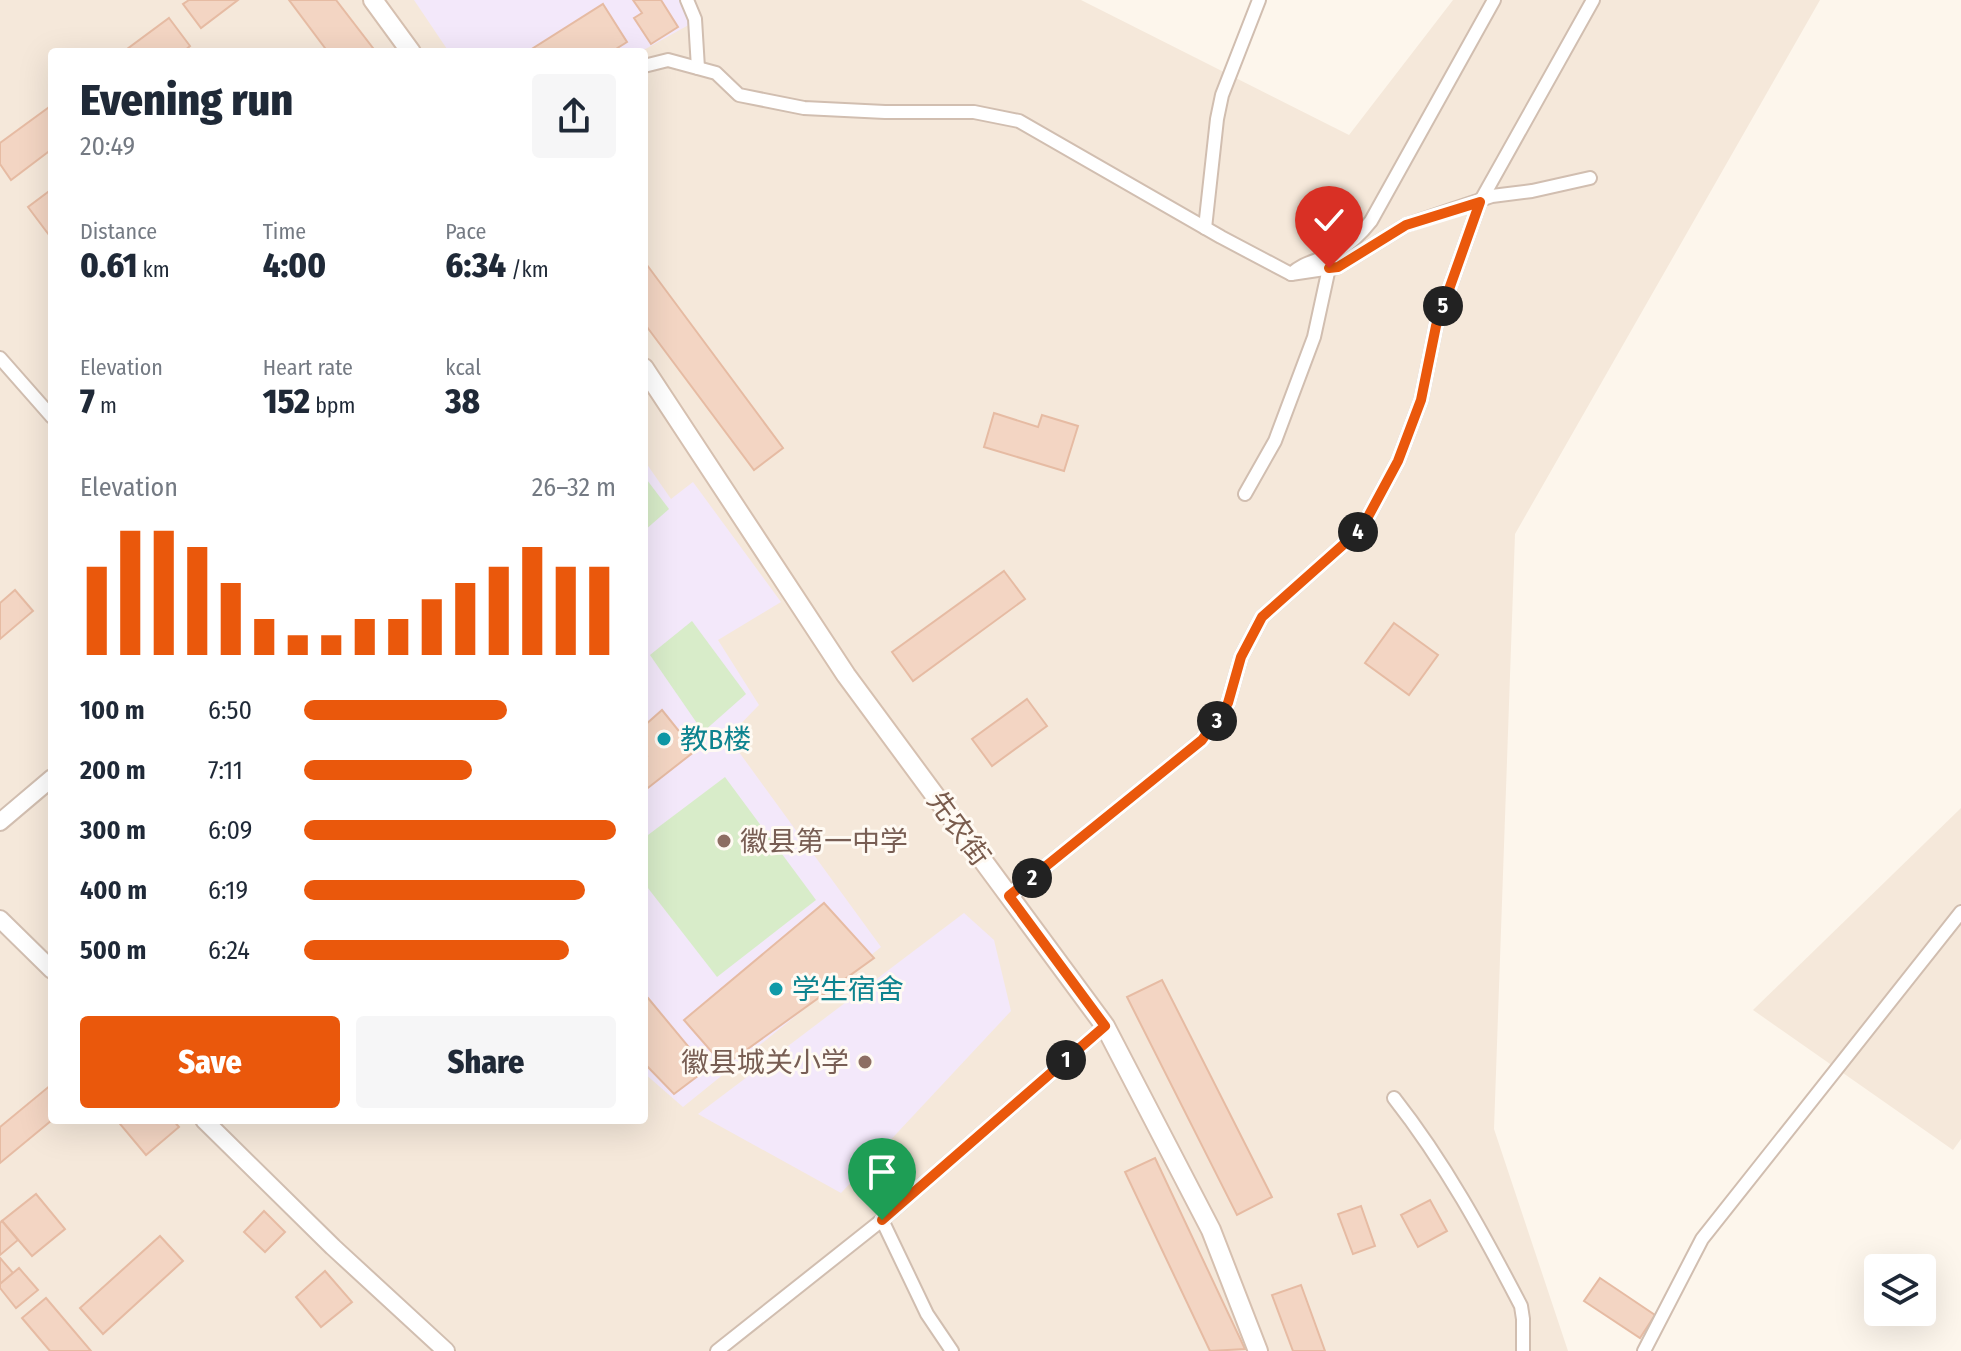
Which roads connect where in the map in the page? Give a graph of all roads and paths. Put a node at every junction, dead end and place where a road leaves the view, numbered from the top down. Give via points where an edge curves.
1 (373, 0) edge
2 (687, 0) edge
3 (1259, 0) edge
4 (1494, 0) edge
5 (1593, 0) edge
6 (408, 48) edge
7 (648, 65) edge
8 (698, 68) junction
9 (1590, 178) dead end
10 (1480, 202) junction
11 (1205, 228) junction
12 (1329, 268) junction
13 (1291, 274) junction
14 (0, 358) edge
15 (648, 374) edge
16 (48, 412) edge
17 (1245, 494) dead end
18 (48, 781) edge
19 (0, 822) edge
20 (1009, 896) junction
21 (1961, 912) edge
22 (0, 919) edge
23 (48, 966) edge
24 (1105, 1026) junction
25 (1394, 1098) dead end
26 (208, 1124) edge
27 (882, 1220) junction
28 (446, 1351) edge
29 (717, 1351) edge
30 (952, 1351) edge
31 (1258, 1351) edge
32 (1523, 1351) edge
33 (1644, 1351) edge

1 - 6 main road
2 - 8 street via 695,19
3 - 11 street via 1222,95
4 - 13 street via 1363,232
5 - 10 street
7 - 8 street via 668,60
8 - 11 street via 716,73 739,95 804,108 974,112 1019,121
9 - 10 street
10 - 12 street via 1406,225
10 - 20 street via 1436,326 1421,400 1398,461 1362,528 1262,617 1241,657 1228,703 1202,740
11 - 13 street
12 - 13 street
12 - 17 street via 1314,337 1275,441
14 - 16 street
15 - 20 main road, 先农街 via 846,675
18 - 19 street
20 - 24 main road, 先农街
21 - 33 street via 1702,1239
22 - 23 street
24 - 27 street
24 - 31 main road, 先农街 via 1211,1230
25 - 32 street via 1466,1201 1521,1306
26 - 28 street
27 - 29 street
27 - 30 street via 927,1314

